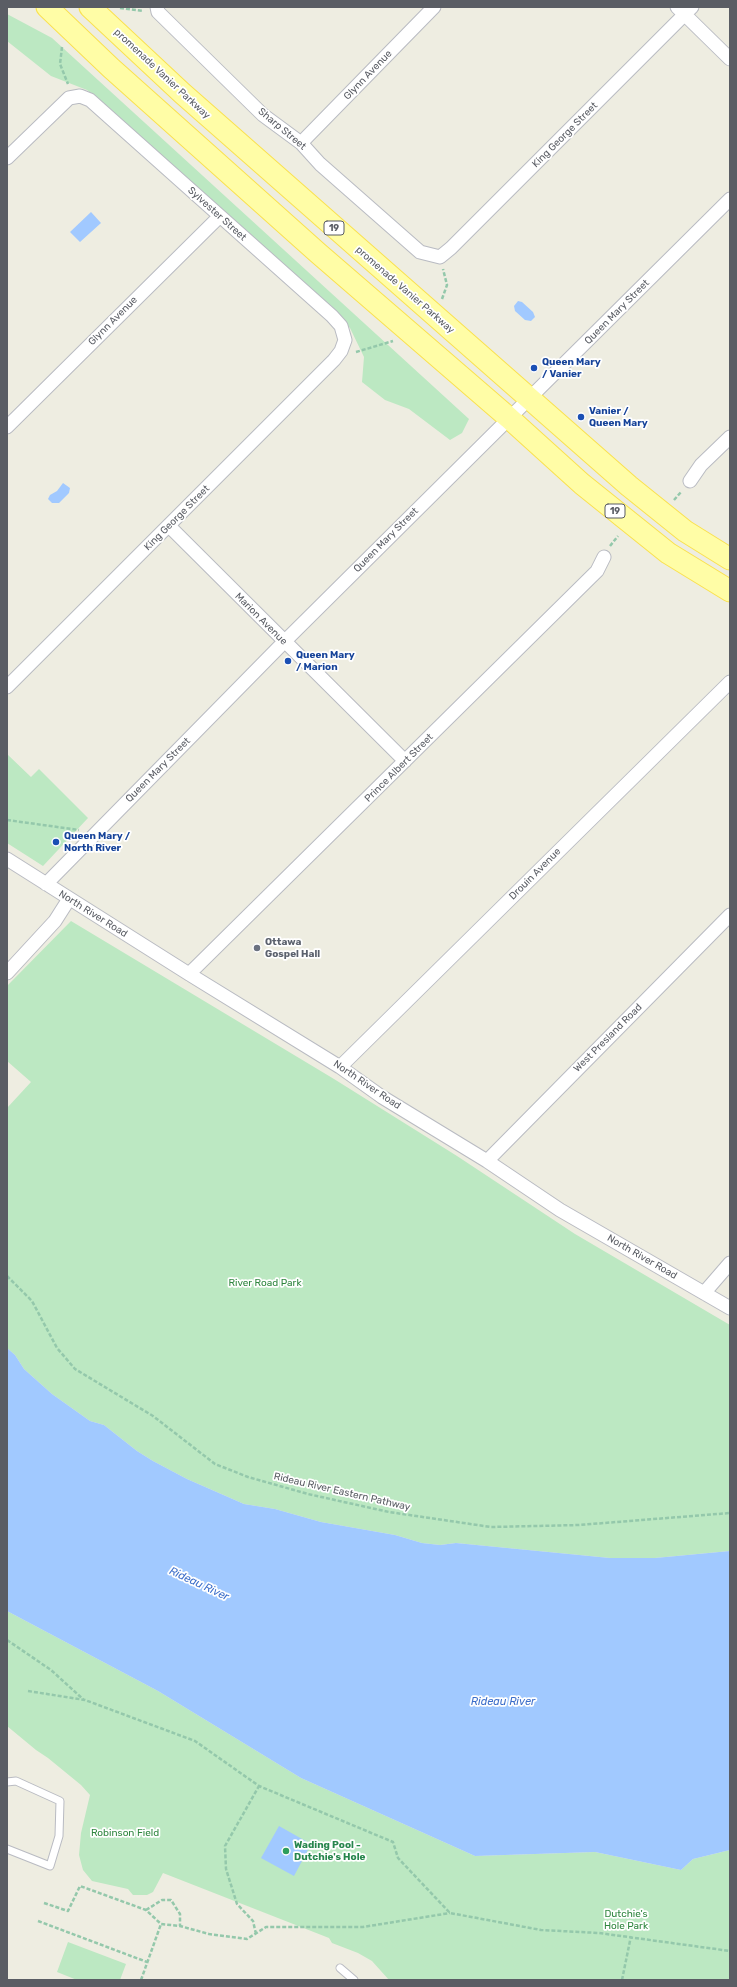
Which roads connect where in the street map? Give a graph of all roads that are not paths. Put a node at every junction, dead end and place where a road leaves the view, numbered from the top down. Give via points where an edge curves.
1 (47, 7) edge
2 (90, 7) edge
3 (434, 7) edge
4 (157, 10) edge
5 (685, 10) edge
6 (730, 59) edge
7 (301, 143) junction
8 (7, 158) edge
9 (730, 199) edge
10 (220, 216) junction
11 (437, 256) joint
12 (342, 348) joint
13 (529, 399) junction
14 (509, 418) junction
15 (7, 427) edge
16 (730, 436) edge
17 (690, 480) road end
18 (169, 526) junction
19 (604, 557) road end
20 (730, 559) edge
21 (730, 591) edge
22 (284, 642) junction
23 (730, 682) edge
24 (7, 687) edge
25 (405, 761) junction
26 (7, 859) edge
27 (46, 884) junction
28 (69, 899) junction
29 (730, 915) edge
30 (7, 972) edge
31 (189, 974) junction
32 (340, 1067) junction
33 (486, 1161) junction
34 (730, 1263) edge
35 (704, 1292) junction
36 (730, 1308) edge
37 (7, 1782) edge
38 (7, 1849) edge
39 (340, 1968) dead end
40 (354, 1980) edge

1 - 14 main road, 19 via 111,68 318,253
2 - 13 main road, promenade Vanier Parkway / 19 via 188,98
3 - 7 street, Glynn Avenue
4 - 7 street, Sharp Street via 263,115
5 - 6 street
5 - 11 street, King George Street via 451,248
7 - 11 street, Sharp Street via 320,164 420,252
8 - 10 street, Sylvester Street via 64,102 74,97 85,97
9 - 13 street, Queen Mary Street
10 - 12 street, Sylvester Street via 337,320 344,333
10 - 15 street, Glynn Avenue
12 - 18 street, King George Street via 334,360
13 - 14 street, Queen Mary Street
13 - 20 main road, promenade Vanier Parkway / 19 via 663,515
14 - 21 main road, 19 via 628,522 668,553
14 - 22 street, Queen Mary Street
16 - 17 street
18 - 22 street, Marion Avenue
18 - 24 street, King George Street
19 - 25 street, Prince Albert Street via 597,571
22 - 25 street, Marion Avenue
22 - 27 street, Queen Mary Street
23 - 32 street, Drouin Avenue
25 - 31 street, Prince Albert Street
26 - 27 street, North River Road
27 - 28 street, North River Road
28 - 30 street via 56,921
28 - 31 street, North River Road
29 - 33 street, West Presland Road
31 - 32 street, North River Road
32 - 33 street, North River Road
33 - 35 street, North River Road via 560,1210
34 - 35 street
35 - 36 street, North River Road
37 - 38 lane via 16,1781 60,1801 59,1836 50,1866
39 - 40 lane

